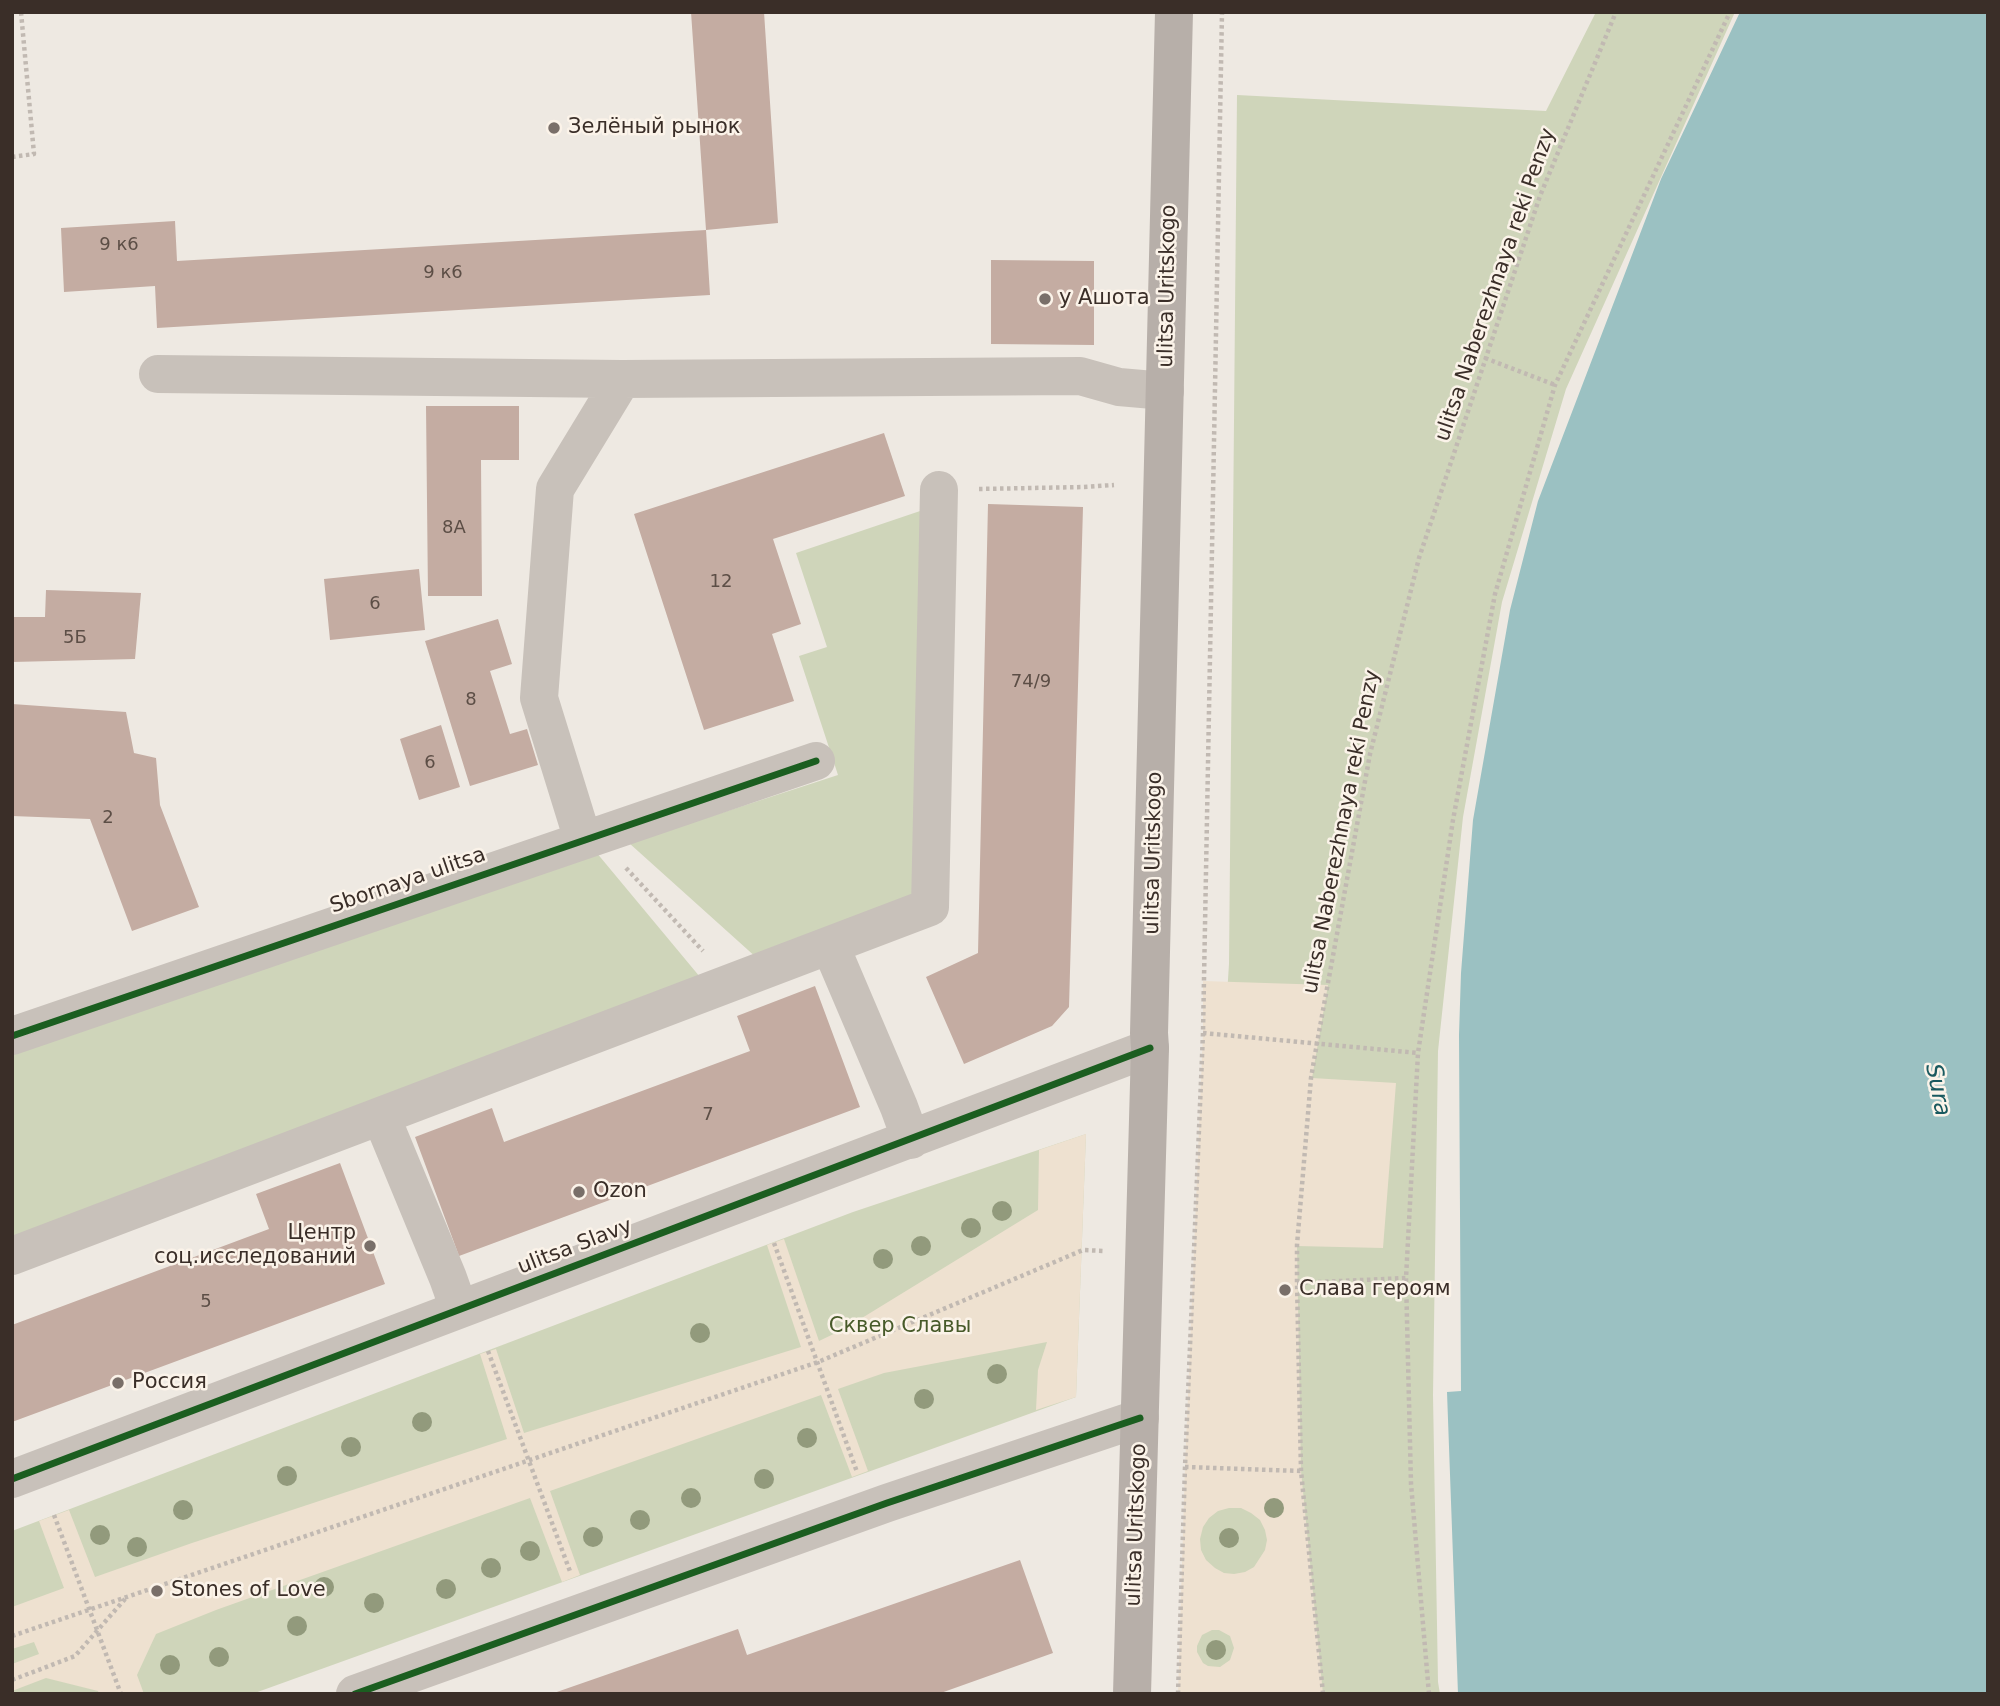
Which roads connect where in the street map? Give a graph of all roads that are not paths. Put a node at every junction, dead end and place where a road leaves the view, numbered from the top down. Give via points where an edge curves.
1 (1174, 12) edge
2 (158, 374) dead end
3 (622, 379) junction
4 (1165, 391) junction
5 (939, 490) road end
6 (816, 761) dead end
7 (590, 838) junction
8 (830, 945) junction
9 (12, 1036) edge
10 (1150, 1048) junction
11 (381, 1116) junction
12 (911, 1140) junction
13 (12, 1256) edge
14 (459, 1309) junction
15 (1140, 1418) junction
16 (12, 1479) edge
17 (355, 1694) edge
18 (1132, 1694) edge

1 - 4 main road, ulitsa Uritskogo
2 - 3 street
3 - 4 street via 1080,376 1119,387
3 - 7 street via 555,489 539,698
4 - 10 main road, ulitsa Uritskogo
5 - 8 street via 930,907
6 - 7 street, Sbornaya ulitsa
7 - 9 street, Sbornaya ulitsa
8 - 11 street
8 - 12 street
10 - 12 street, ulitsa Slavy
10 - 15 main road, ulitsa Uritskogo
11 - 13 street
11 - 14 street
12 - 14 street, ulitsa Slavy
14 - 16 street, ulitsa Slavy
15 - 17 street via 887,1503
15 - 18 main road, ulitsa Uritskogo

